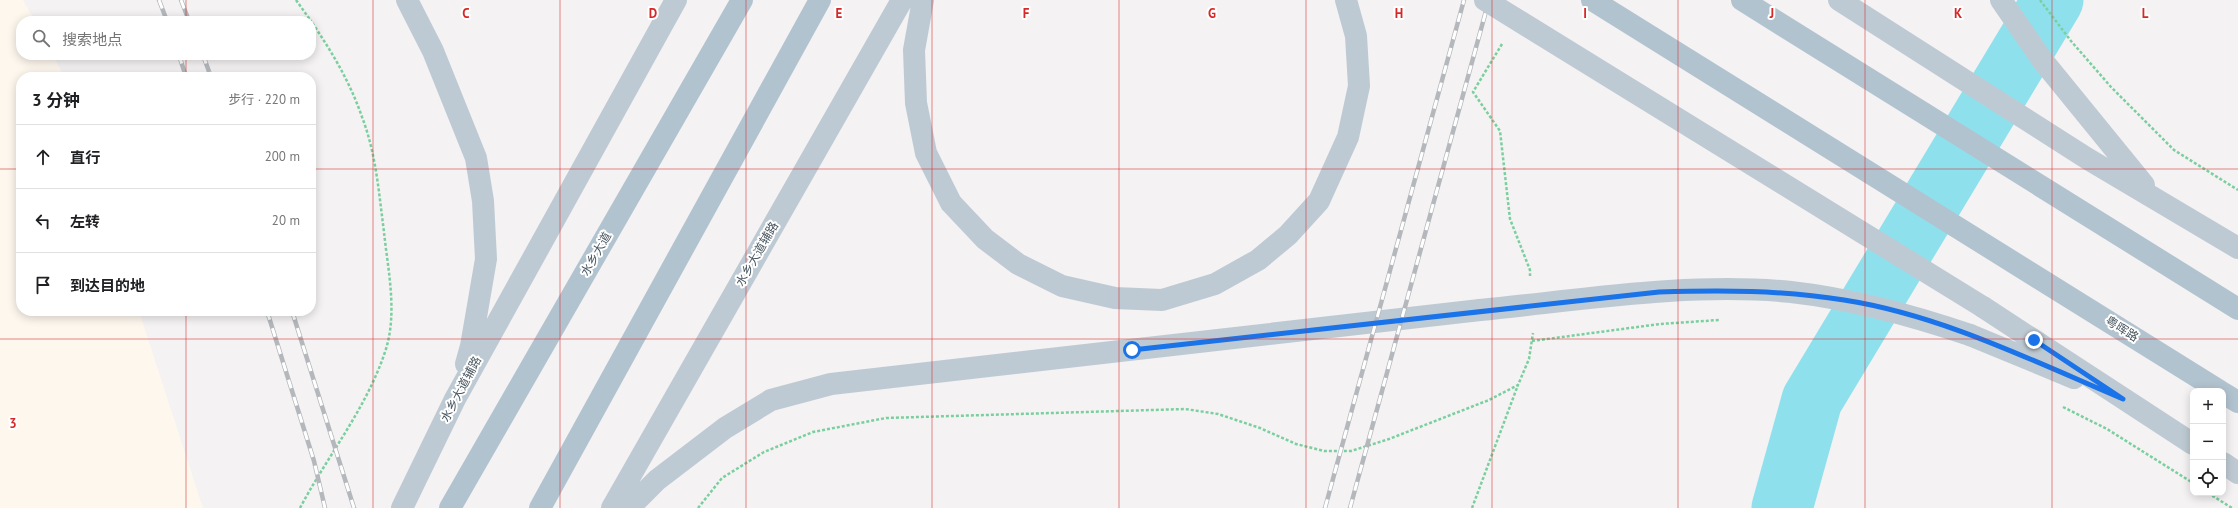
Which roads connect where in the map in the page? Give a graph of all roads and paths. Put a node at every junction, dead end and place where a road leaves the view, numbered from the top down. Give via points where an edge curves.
1 (296, 0) edge
2 (407, 0) edge
3 (676, 0) edge
4 (742, 0) edge
5 (820, 0) edge
6 (902, 0) edge
7 (923, 0) edge
8 (1346, 0) edge
9 (1485, 0) edge
10 (1592, 0) edge
11 (1742, 0) edge
12 (1839, 0) edge
13 (2001, 0) edge
14 (2040, 0) edge
15 (307, 16) edge
16 (316, 29) edge
17 (2238, 190) edge
18 (2155, 198) junction
19 (2238, 248) edge
20 (2238, 308) edge
21 (1722, 320) dead end
22 (1532, 341) dead end
23 (1518, 385) dead end
24 (2215, 388) edge
25 (2226, 395) edge
26 (455, 399) junction
27 (2123, 399) junction
28 (2238, 402) edge
29 (2060, 405) dead end
30 (2190, 442) edge
31 (2226, 465) edge
32 (2238, 473) edge
33 (2190, 481) edge
34 (2213, 496) edge
35 (300, 508) edge
36 (402, 508) edge
37 (450, 508) edge
38 (540, 508) edge
39 (612, 508) edge
40 (629, 508) edge
41 (1472, 508) edge
42 (2232, 508) edge

1 - 15 path
2 - 26 main road via 432,51 476,158 483,201 486,259 471,346
3 - 26 main road, 水乡大道辅路
4 - 37 main road, 水乡大道
5 - 38 main road
6 - 39 main road, 水乡大道辅路
7 - 8 main road via 914,50 916,103 926,153 951,203 985,239 1018,264 1062,286 1115,298 1162,300 1215,284 1258,260 1288,235 1319,201 1348,137 1359,86 1356,36
9 - 27 main road, bridge via 1983,306
10 - 24 main road, 粤晖路
11 - 20 main road
12 - 18 main road via 2088,159
13 - 18 main road via 2043,61
14 - 17 path via 2111,87 2174,150
16 - 35 path via 344,73 363,118 374,160 391,293 391,325 386,350 373,384 349,429
18 - 19 main road
21 - 22 path via 1660,324
23 - 41 path
25 - 28 main road
26 - 36 main road, 水乡大道辅路
27 - 30 main road
27 - 40 main road, bridge via 1970,335 1905,313 1845,300 1790,292 1659,292 831,384 771,400 725,428 657,480
29 - 33 path via 2108,429
31 - 32 main road
34 - 42 path

